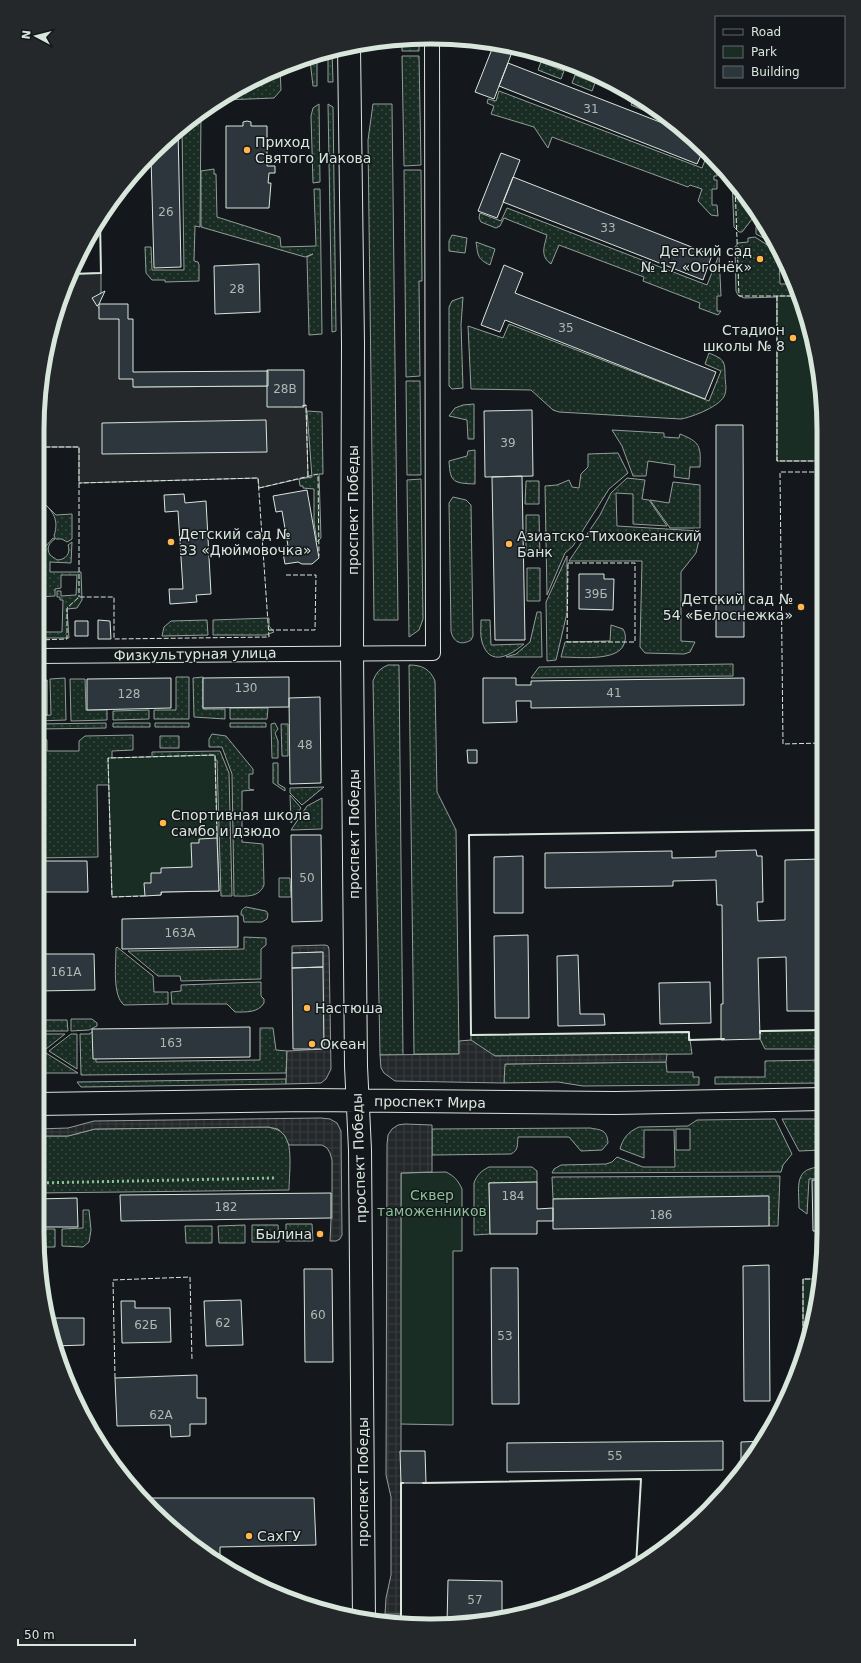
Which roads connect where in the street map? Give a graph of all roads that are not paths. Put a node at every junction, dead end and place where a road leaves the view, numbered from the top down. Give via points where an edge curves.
1 (432, 44) edge
2 (349, 52) edge
3 (352, 653) junction
4 (44, 656) edge
5 (817, 1099) edge
6 (358, 1101) junction
7 (44, 1104) edge
8 (364, 1613) edge

1 - 3 street, Физкультурная улица via 433,653
2 - 3 main road, проспект Победы via 353,344
3 - 4 street, Физкультурная улица
3 - 6 main road, проспект Победы
5 - 6 main road, проспект Мира via 607,1103
6 - 7 main road, проспект Мира
6 - 8 main road, проспект Победы

